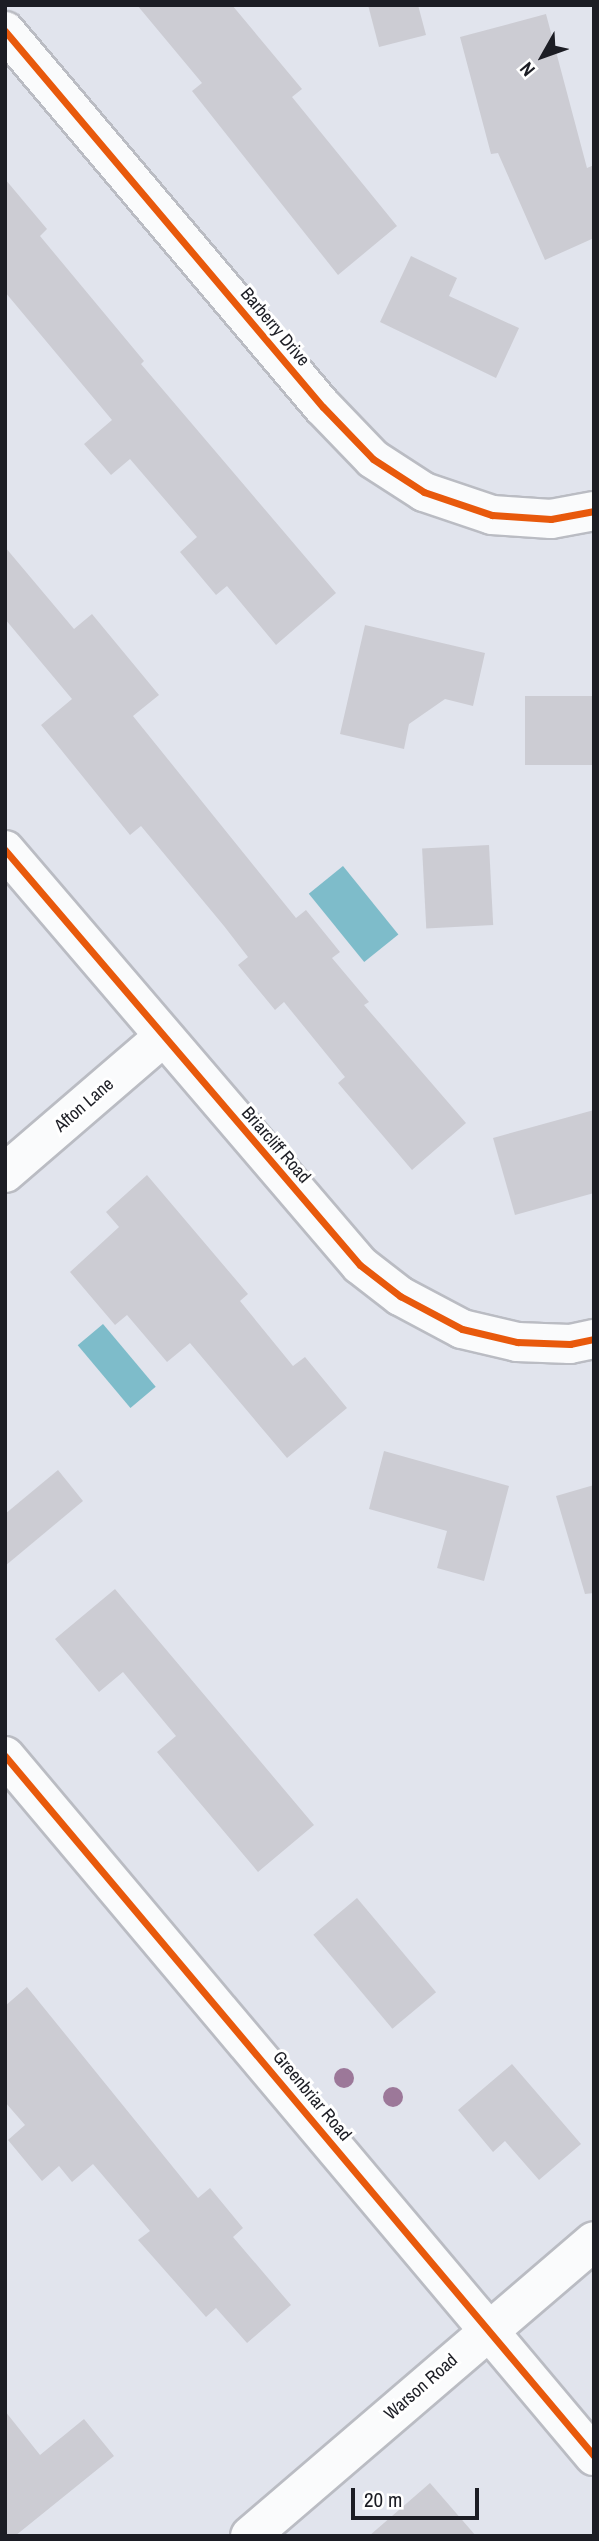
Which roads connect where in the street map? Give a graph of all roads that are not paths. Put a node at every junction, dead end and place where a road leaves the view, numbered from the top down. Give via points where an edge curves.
1 (5, 31) edge
2 (594, 511) edge
3 (5, 850) edge
4 (163, 1037) junction
5 (5, 1173) edge
6 (594, 1339) edge
7 (5, 1756) edge
8 (594, 2241) edge
9 (487, 2331) junction
10 (594, 2456) edge
11 (250, 2536) edge

1 - 2 street, Barberry Drive via 323,407 373,459 424,492 492,514 551,519
3 - 4 street, Briarcliff Road
4 - 5 street, Afton Lane
4 - 6 street, Briarcliff Road via 360,1265 400,1296 462,1328 517,1342 570,1345
7 - 9 street, Greenbriar Road
8 - 9 street, Warson Road
9 - 10 street, Greenbriar Road
9 - 11 street, Warson Road

